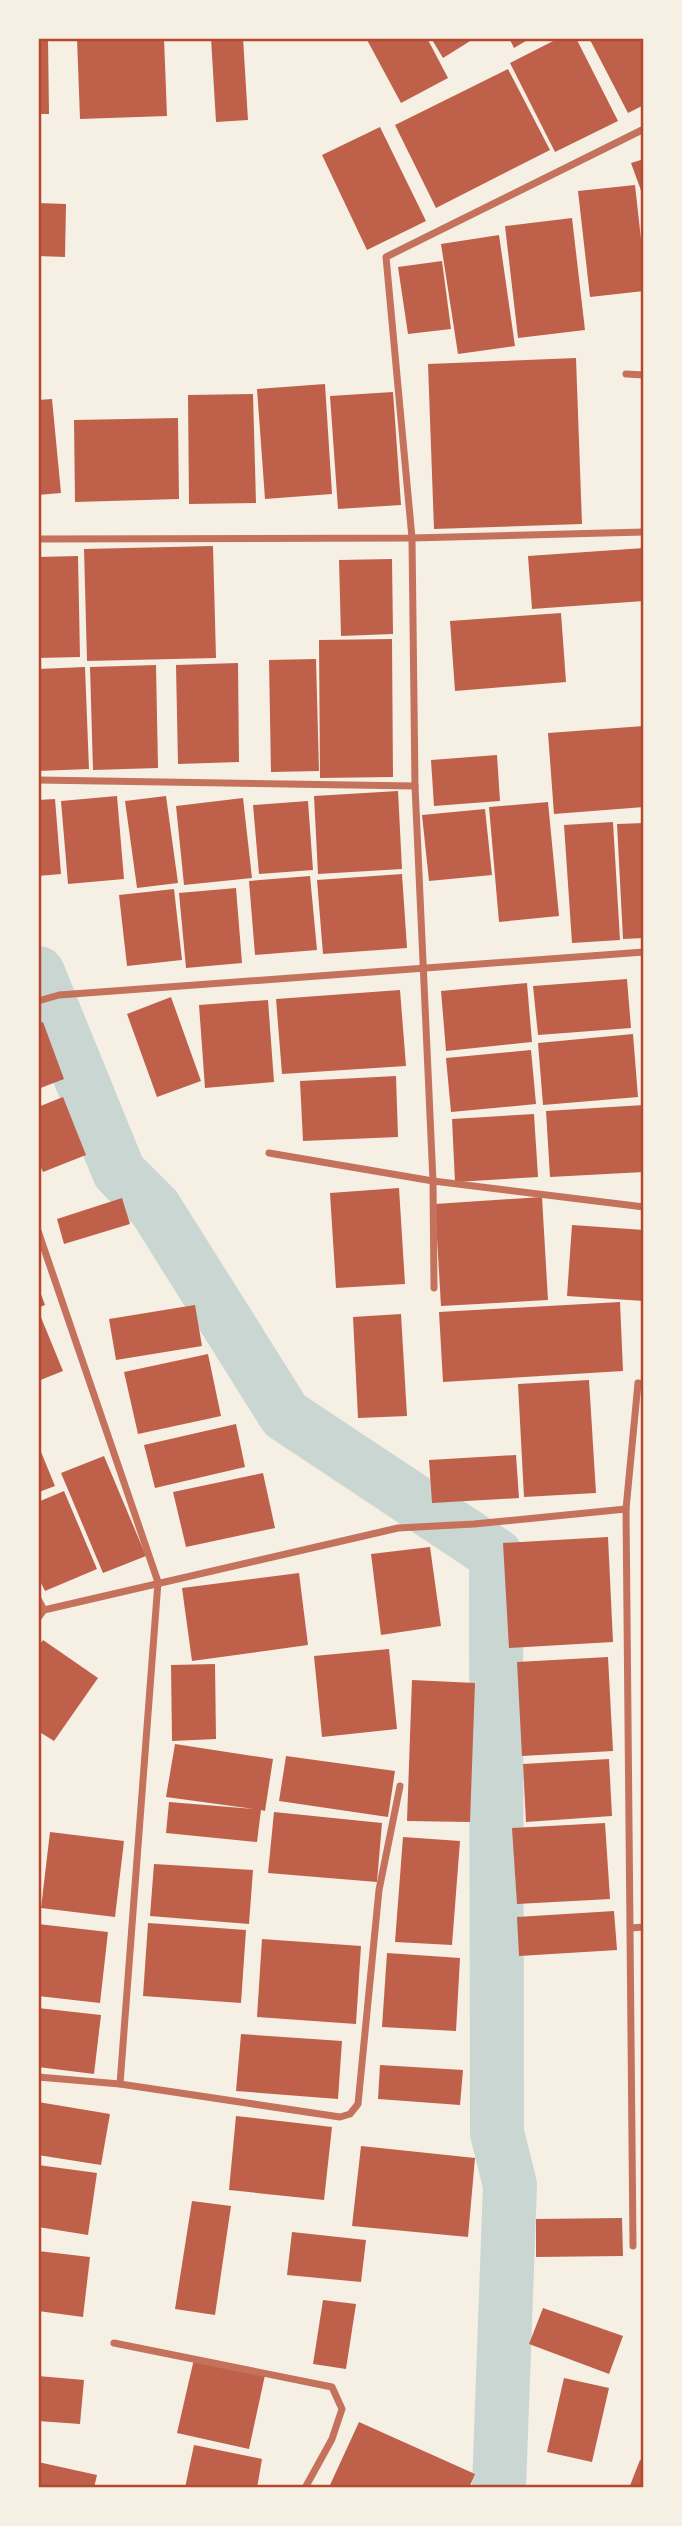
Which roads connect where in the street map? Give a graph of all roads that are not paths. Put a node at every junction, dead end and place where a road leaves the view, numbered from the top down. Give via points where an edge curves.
1 (643, 129) edge
2 (626, 374) dead end
3 (643, 375) edge
4 (643, 532) edge
5 (412, 538) junction
6 (38, 539) edge
7 (38, 780) edge
8 (415, 786) junction
9 (643, 952) edge
10 (425, 968) junction
11 (38, 1001) edge
12 (269, 1153) dead end
13 (433, 1181) junction
14 (643, 1207) edge
15 (38, 1231) edge
16 (434, 1288) dead end
17 (643, 1384) edge
18 (625, 1509) junction
19 (158, 1582) junction
20 (38, 1599) edge
21 (44, 1609) junction
22 (38, 1618) edge
23 (400, 1786) dead end
24 (643, 1927) edge
25 (631, 1928) junction
26 (38, 2077) edge
27 (120, 2084) junction
28 (633, 2246) dead end
29 (114, 2343) dead end
30 (304, 2487) edge

1 - 5 street via 386,257
2 - 3 street
4 - 5 street
5 - 6 street
5 - 8 street
7 - 8 street
8 - 10 street
9 - 10 street
10 - 11 street via 59,995
10 - 13 street
12 - 13 street
13 - 14 street
13 - 16 street
15 - 19 street
17 - 18 street via 638,1383
18 - 19 street via 398,1528
18 - 25 street
19 - 21 street
19 - 27 street
20 - 21 street
21 - 22 street
23 - 27 street via 379,1890 358,2104 350,2114 340,2117
24 - 25 street
25 - 28 street
26 - 27 street
29 - 30 street via 332,2387 342,2409 332,2439

